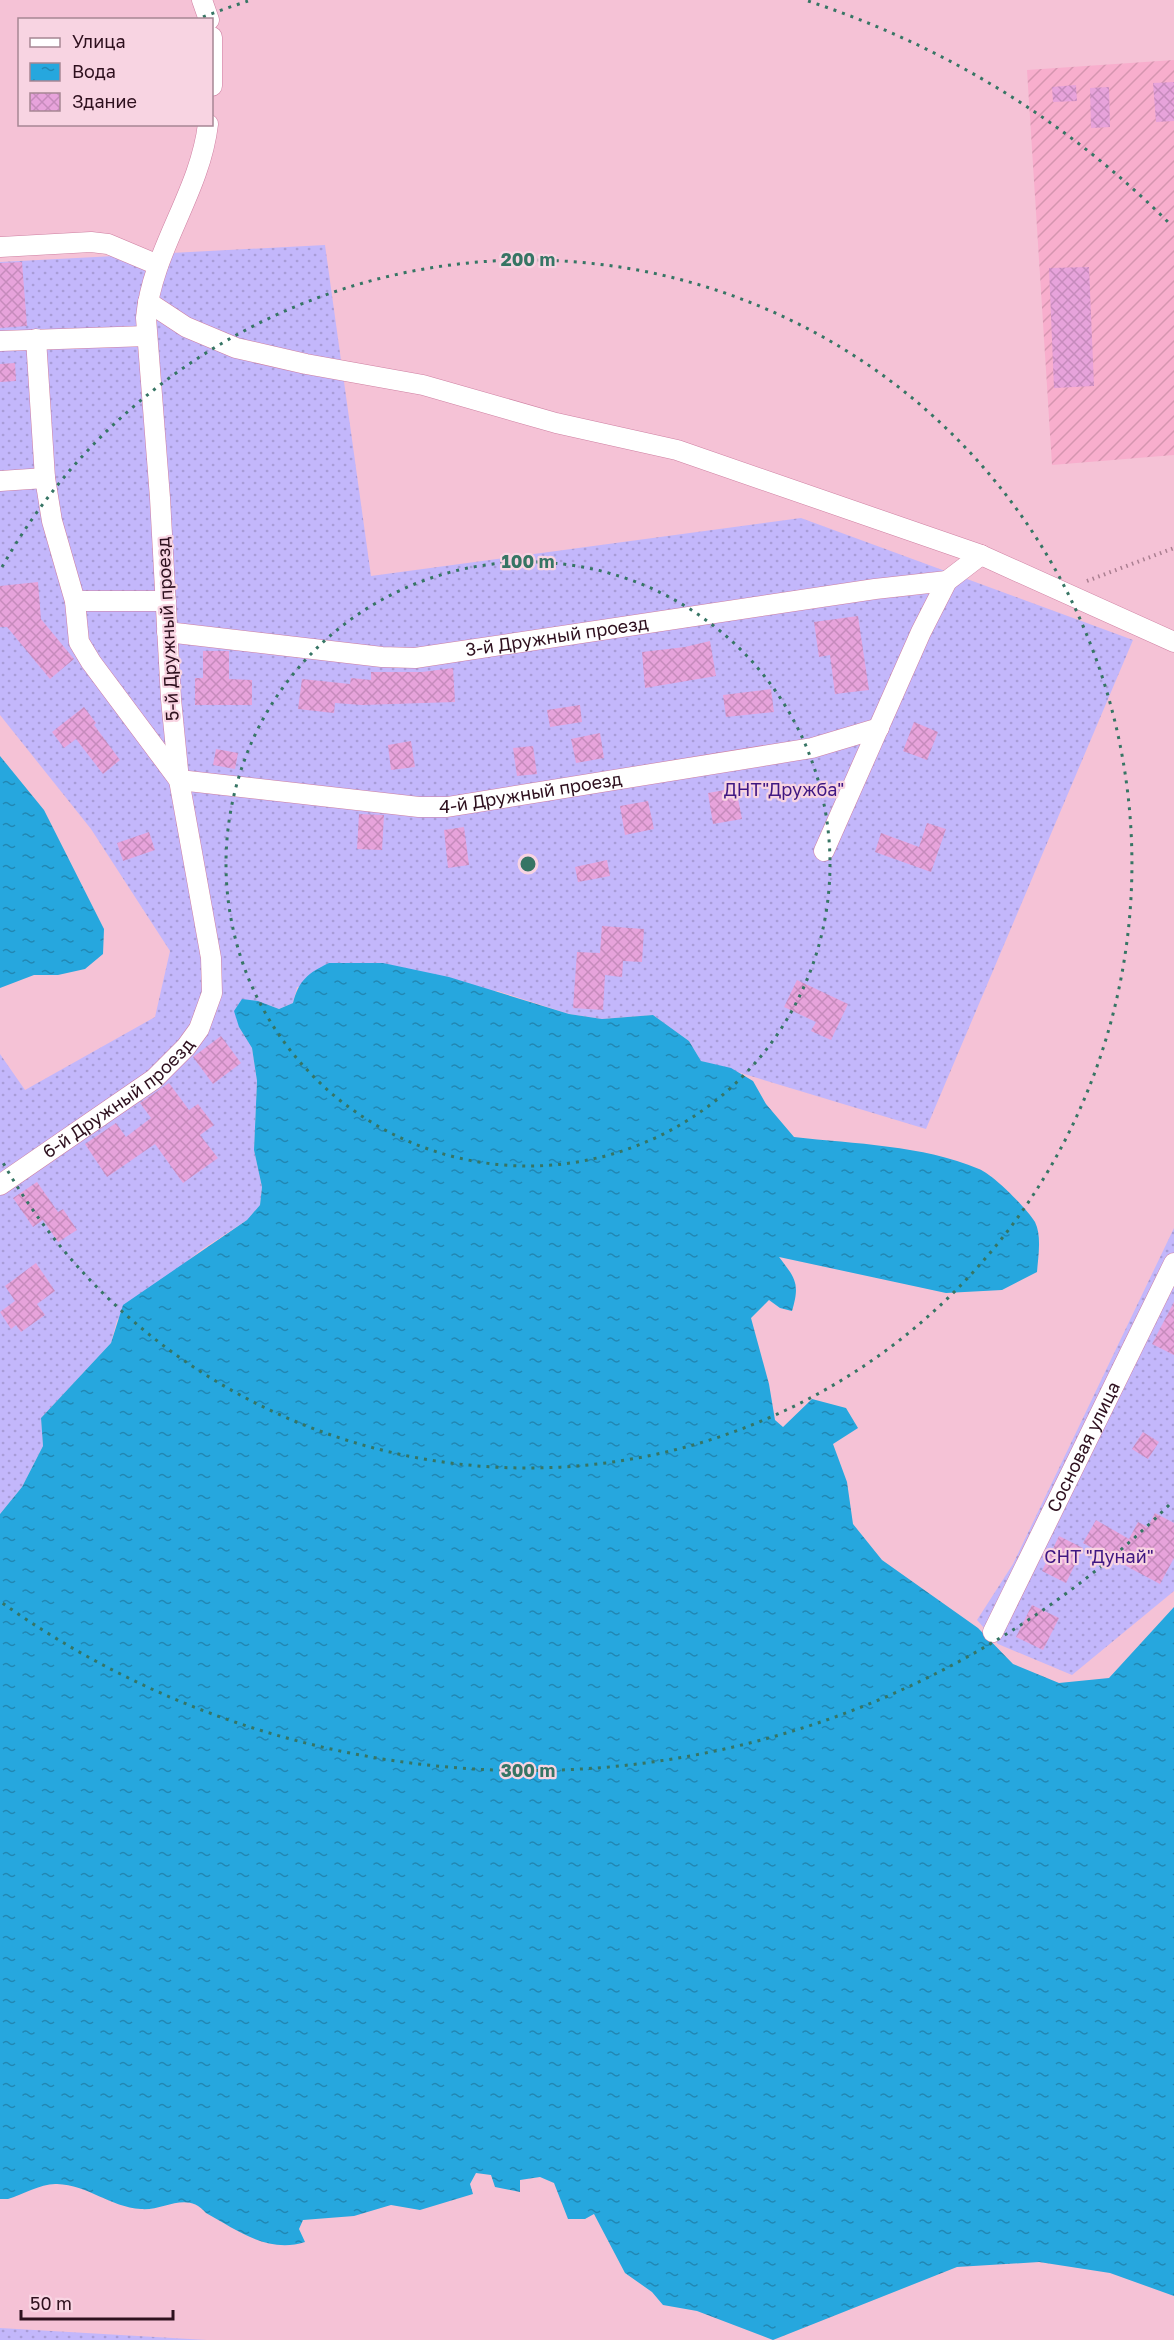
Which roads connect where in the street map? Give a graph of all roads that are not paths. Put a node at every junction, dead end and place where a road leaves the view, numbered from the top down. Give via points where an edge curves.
1 (202, 0) edge
2 (208, 18) edge
3 (208, 126) edge
4 (0, 247) edge
5 (158, 265) junction
6 (148, 302) junction
7 (147, 336) junction
8 (36, 339) junction
9 (0, 341) edge
10 (45, 478) junction
11 (0, 481) edge
12 (981, 555) junction
13 (947, 581) junction
14 (75, 601) junction
15 (166, 601) junction
16 (167, 632) junction
17 (1174, 642) edge
18 (879, 728) junction
19 (179, 780) junction
20 (824, 851) dead end
21 (213, 993) joint
22 (0, 1185) edge
23 (1174, 1263) edge
24 (993, 1632) dead end

1 - 2 street
3 - 5 street, 5-й Дружный проезд via 195,178
4 - 5 street via 100,243
5 - 6 street, 5-й Дружный проезд
6 - 7 street, 5-й Дружный проезд
6 - 12 street via 186,327 236,348 423,385 556,423 677,450
7 - 8 street
7 - 15 street, 5-й Дружный проезд
8 - 9 street
8 - 10 street
10 - 11 street
10 - 14 street via 52,521
12 - 13 street
12 - 17 street
13 - 16 street, 3-й Дружный проезд via 415,658
13 - 18 street
14 - 15 street
14 - 19 street via 79,642 85,653
15 - 16 street, 5-й Дружный проезд
16 - 19 street, 5-й Дружный проезд
18 - 19 street, 4-й Дружный проезд via 812,748 447,807
18 - 20 street
19 - 21 street, 5-й Дружный проезд via 211,958
21 - 22 street, 6-й Дружный проезд via 199,1029 154,1079
23 - 24 street, Сосновая улица

